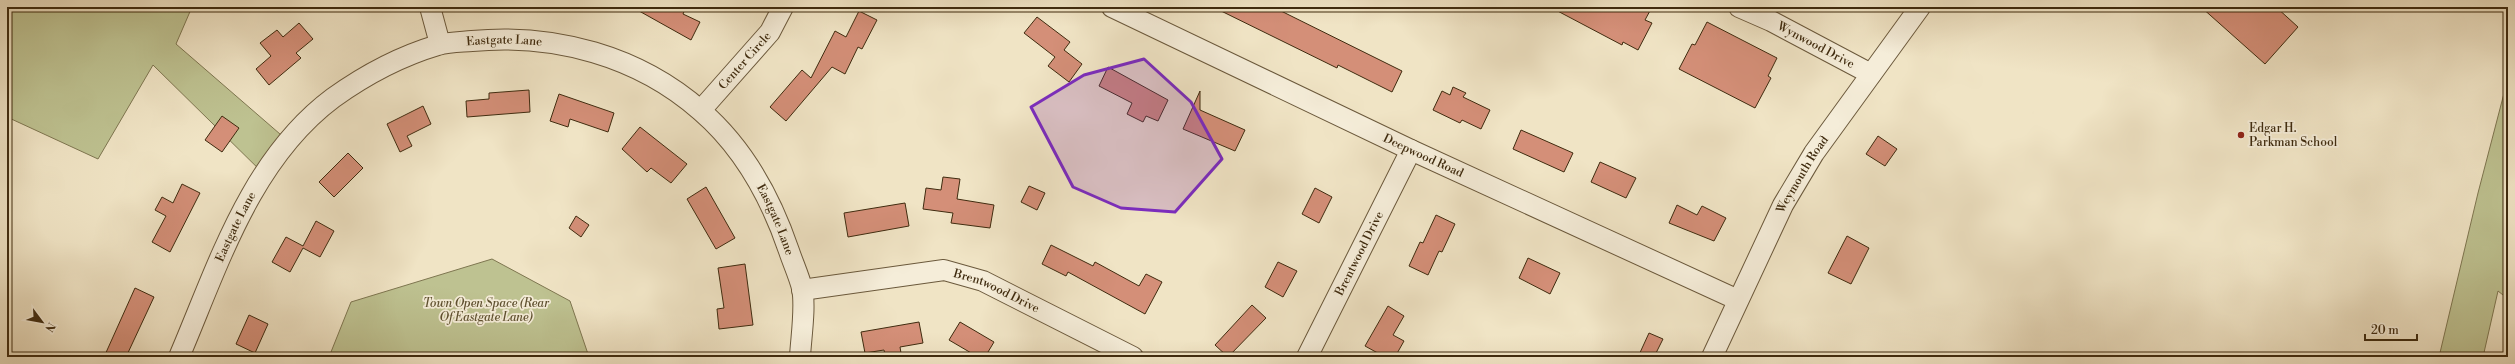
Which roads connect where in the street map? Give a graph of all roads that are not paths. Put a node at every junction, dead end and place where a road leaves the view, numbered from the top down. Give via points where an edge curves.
1 (430, 7) edge
2 (783, 7) edge
3 (1112, 7) edge
4 (1739, 7) edge
5 (1920, 7) edge
6 (440, 44) junction
7 (1871, 74) junction
8 (701, 110) junction
9 (1411, 150) junction
10 (802, 290) junction
11 (1738, 300) junction
12 (179, 357) edge
13 (800, 357) edge
14 (1133, 357) edge
15 (1308, 357) edge
16 (1712, 357) edge

1 - 6 street
2 - 8 street, Center Circle via 770,32
3 - 9 street, Deepwood Road
4 - 7 street, Wynwood Drive
5 - 7 street, Weymouth Road
6 - 8 street, Eastgate Lane via 490,39 549,41 601,53 656,79
6 - 12 street, Eastgate Lane via 378,70 332,99 285,143 250,196
7 - 11 street, Weymouth Road via 1814,153 1783,205
8 - 10 street, Eastgate Lane via 737,149 766,193
9 - 11 street, Deepwood Road
9 - 15 street, Brentwood Drive
10 - 13 street, Eastgate Lane
10 - 14 street, Brentwood Drive via 944,270 983,280
11 - 16 street, Weymouth Road

